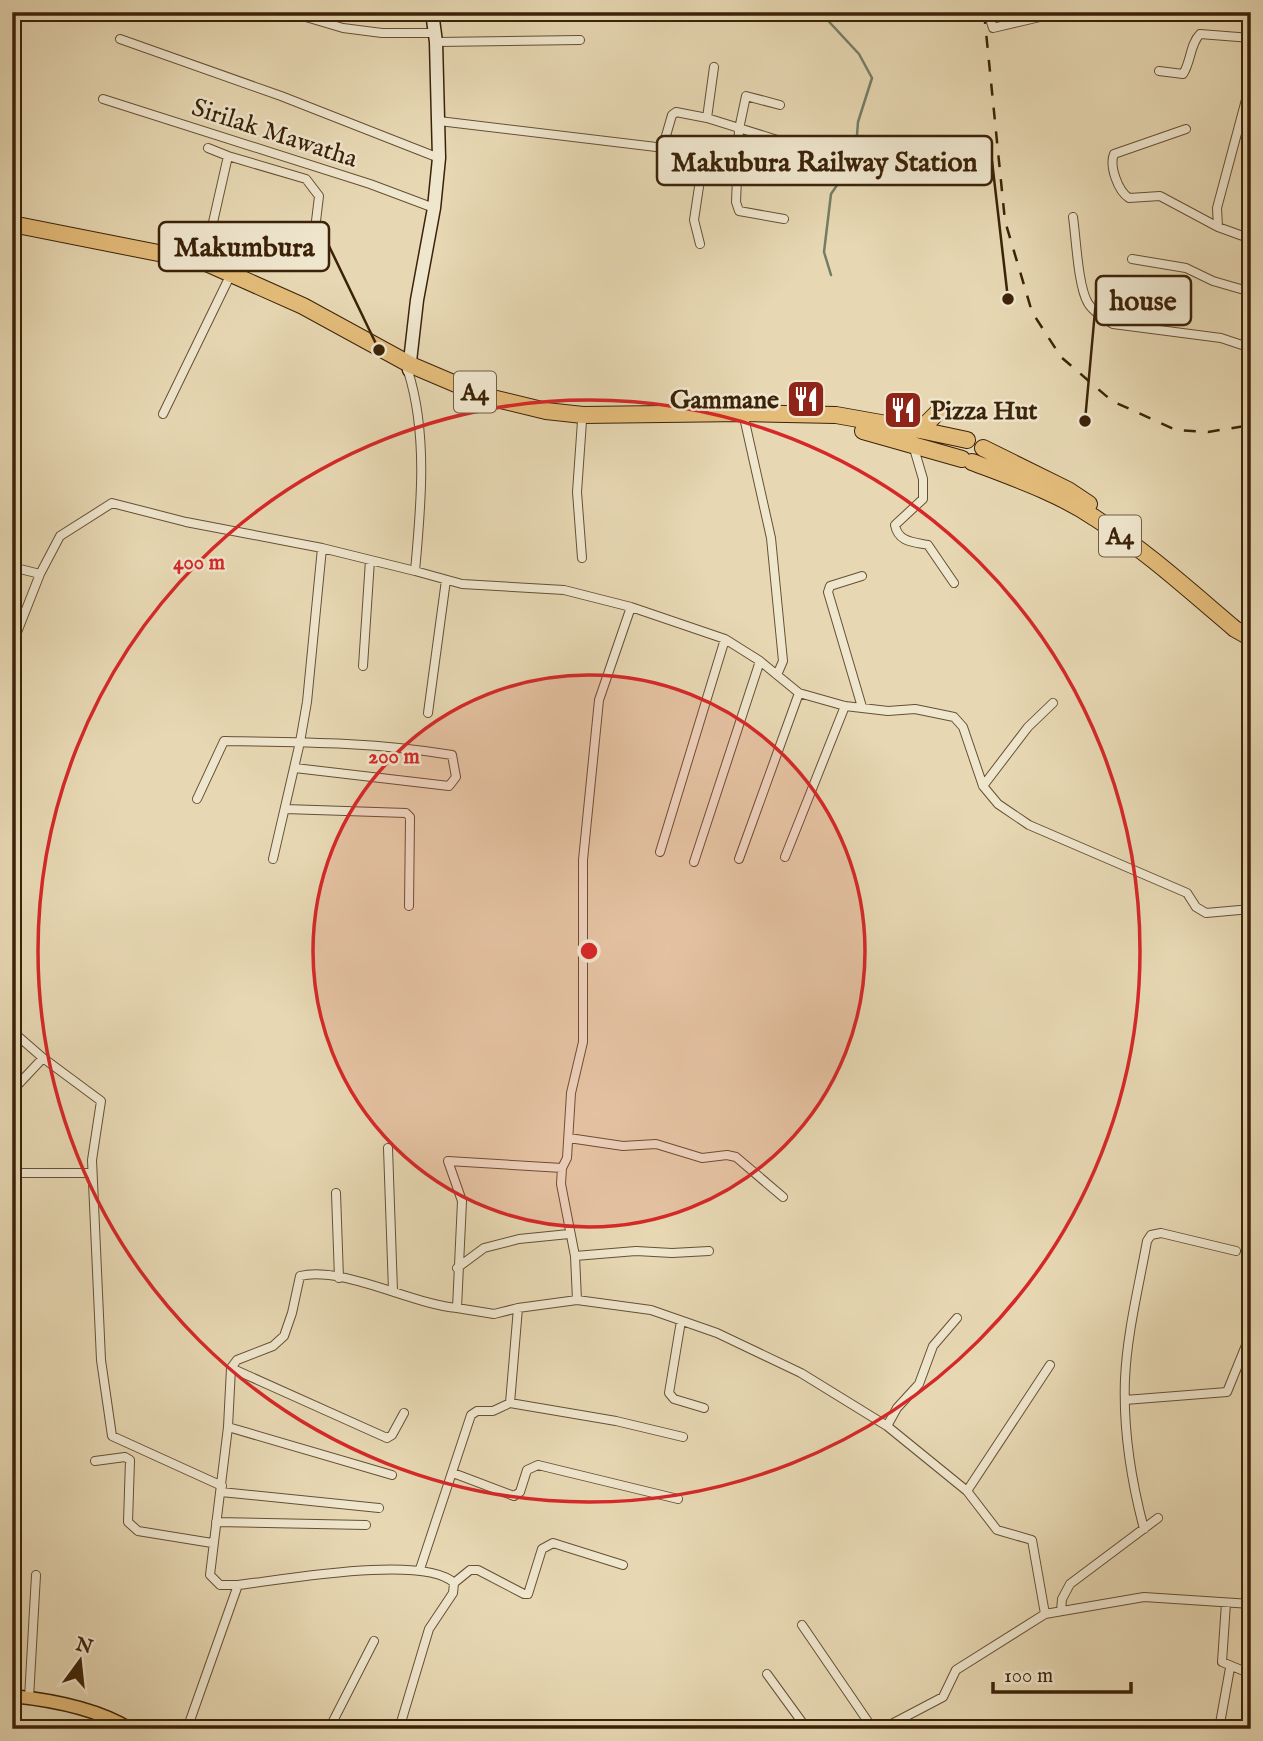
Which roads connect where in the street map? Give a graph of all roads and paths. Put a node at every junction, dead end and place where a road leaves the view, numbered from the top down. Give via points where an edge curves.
1 (289, 12) edge
2 (432, 12) edge
3 (988, 12) edge
4 (1040, 17) dead end
5 (1251, 37) edge
6 (436, 38) junction
7 (120, 39) dead end
8 (580, 40) dead end
9 (714, 67) dead end
10 (1159, 71) dead end
11 (1251, 81) edge
12 (103, 100) dead end
13 (780, 105) dead end
14 (707, 118) junction
15 (439, 121) junction
16 (739, 129) junction
17 (1186, 129) dead end
18 (790, 144) dead end
19 (663, 146) junction
20 (208, 148) dead end
21 (228, 156) junction
22 (439, 158) junction
23 (434, 208) junction
24 (1073, 216) dead end
25 (784, 219) dead end
26 (316, 222) dead end
27 (12, 224) edge
28 (1218, 227) junction
29 (12, 231) edge
30 (1251, 239) edge
31 (700, 244) dead end
32 (1132, 259) dead end
33 (204, 262) junction
34 (229, 278) junction
35 (1251, 292) edge
36 (1251, 348) edge
37 (409, 368) junction
38 (941, 409) dead end
39 (163, 414) dead end
40 (744, 416) junction
41 (582, 421) junction
42 (916, 436) junction
43 (967, 440) junction
44 (983, 448) junction
45 (967, 461) junction
46 (322, 548) junction
47 (582, 558) dead end
48 (370, 560) junction
49 (12, 567) edge
50 (415, 571) junction
51 (40, 574) junction
52 (862, 576) dead end
53 (446, 579) junction
54 (954, 583) dead end
55 (631, 607) junction
56 (1251, 626) edge
57 (1251, 638) edge
58 (725, 639) junction
59 (12, 645) edge
60 (760, 661) junction
61 (363, 666) dead end
62 (777, 675) junction
63 (799, 692) junction
64 (1053, 704) dead end
65 (845, 706) junction
66 (863, 707) junction
67 (428, 713) dead end
68 (300, 742) junction
69 (295, 768) junction
70 (983, 786) junction
71 (197, 799) dead end
72 (285, 809) junction
73 (660, 852) dead end
74 (785, 857) dead end
75 (273, 859) dead end
76 (739, 859) dead end
77 (694, 862) dead end
78 (409, 906) dead end
79 (1251, 909) edge
80 (12, 1031) edge
81 (43, 1058) junction
82 (12, 1091) edge
83 (569, 1138) junction
84 (388, 1148) dead end
85 (562, 1168) junction
86 (12, 1173) edge
87 (92, 1173) junction
88 (336, 1193) dead end
89 (783, 1197) dead end
90 (569, 1234) junction
91 (709, 1251) dead end
92 (1236, 1251) dead end
93 (575, 1256) junction
94 (457, 1268) junction
95 (339, 1278) junction
96 (393, 1292) junction
97 (577, 1300) junction
98 (457, 1308) junction
99 (518, 1308) junction
100 (957, 1318) dead end
101 (681, 1321) junction
102 (1251, 1333) edge
103 (1050, 1365) dead end
104 (231, 1368) junction
105 (1125, 1400) junction
106 (510, 1403) junction
107 (704, 1408) dead end
108 (404, 1413) dead end
109 (887, 1426) junction
110 (228, 1427) junction
111 (683, 1437) dead end
112 (95, 1461) dead end
113 (453, 1473) junction
114 (392, 1475) dead end
115 (222, 1489) junction
116 (967, 1492) junction
117 (678, 1499) dead end
118 (379, 1508) dead end
119 (1158, 1518) dead end
120 (216, 1522) junction
121 (366, 1525) dead end
122 (1144, 1529) junction
123 (212, 1544) junction
124 (623, 1564) dead end
125 (419, 1569) junction
126 (38, 1579) dead end
127 (454, 1583) junction
128 (238, 1585) junction
129 (1226, 1603) junction
130 (1251, 1604) edge
131 (1061, 1611) junction
132 (1045, 1614) junction
133 (802, 1625) dead end
134 (374, 1641) dead end
135 (1230, 1668) junction
136 (767, 1674) dead end
137 (1251, 1674) edge
138 (12, 1696) edge
139 (32, 1698) junction
140 (130, 1729) edge
141 (187, 1729) edge
142 (329, 1729) edge
143 (399, 1729) edge
144 (807, 1729) edge
145 (873, 1729) edge
146 (883, 1729) edge
147 (1219, 1729) edge

1 - 6 street via 343,28
2 - 6 street
3 - 4 street via 993,28
5 - 10 street via 1202,33 1196,37 1183,74
6 - 8 street
6 - 15 street
7 - 22 street
9 - 14 street
11 - 28 street via 1219,200
12 - 23 street, Sirilak Mawatha
13 - 16 street via 746,96
14 - 16 street
14 - 19 street via 676,111
15 - 19 street
15 - 22 street
16 - 18 street
16 - 25 street via 739,211
17 - 28 street via 1114,154 1111,160 1120,190 1129,198 1156,194
19 - 31 street via 698,152 703,160 694,220
20 - 21 street
21 - 26 street via 306,179 319,196
21 - 33 street
22 - 23 street
23 - 37 street
24 - 36 street via 1083,288 1088,303 1101,317 1113,324 1222,338
27 - 33 highway, A4
28 - 30 street
29 - 34 highway, A4 via 194,265
32 - 35 street via 1186,268
33 - 37 highway, A4 via 303,306
34 - 37 highway, A4
34 - 39 street
37 - 40 highway, A4 via 484,396 546,411
37 - 41 highway, A4 via 483,402
37 - 50 street via 421,470
38 - 42 highway
40 - 41 highway, A4
40 - 42 highway, A4 via 836,415
40 - 62 street via 771,538 783,662
41 - 47 street via 577,492
42 - 43 highway, A4
42 - 45 highway, A4
42 - 54 street via 923,499 895,525 897,533 902,539 928,545
43 - 44 highway
43 - 45 highway via 959,449
44 - 45 highway via 979,459
44 - 56 highway, A4 via 1103,512
45 - 57 highway, A4 via 1033,486 1094,517
46 - 48 street
46 - 51 street via 112,503 60,536
46 - 68 street
48 - 50 street
48 - 61 street
49 - 51 street
50 - 53 street
51 - 59 street
52 - 66 street via 831,586 828,592
53 - 55 street via 564,590
53 - 67 street
55 - 58 street
55 - 83 street via 599,700 583,860 583,1042 572,1093
58 - 60 street
58 - 73 street
60 - 62 street
60 - 77 street
62 - 63 street
63 - 65 street
63 - 76 street
64 - 70 street via 1028,727
65 - 66 street
65 - 74 street
66 - 70 street via 915,709 954,717 964,727
68 - 69 street
68 - 69 street via 452,755 456,777 449,786
68 - 71 street via 224,741
69 - 72 street
70 - 79 street via 998,804 1029,825 1187,892 1206,913
72 - 75 street
72 - 78 street via 406,813 411,817
80 - 81 street
81 - 82 street
81 - 87 street via 101,1101
83 - 85 street
83 - 89 street via 623,1146 656,1144 702,1158 736,1157
84 - 96 street
85 - 90 street
85 - 94 street via 448,1161 462,1201
86 - 87 street
87 - 115 street via 101,1360 112,1436
88 - 95 street
90 - 93 street
90 - 94 street via 484,1248
91 - 93 street
92 - 105 street via 1161,1233 1151,1235 1133,1322
93 - 97 street
94 - 98 street
95 - 96 street
95 - 104 street via 314,1273 300,1276 284,1336 273,1346 237,1360
96 - 98 street
97 - 99 street
97 - 101 street via 651,1310
98 - 99 street via 494,1314
99 - 106 street
100 - 109 street via 933,1346 919,1384
101 - 107 street via 669,1393 674,1399
101 - 109 street via 802,1373
102 - 105 street via 1227,1392
103 - 116 street
104 - 108 street via 387,1438
104 - 110 street
105 - 122 street via 1127,1445
106 - 111 street
106 - 113 street via 471,1415
109 - 116 street
110 - 114 street
110 - 115 street
112 - 123 street via 130,1460 128,1522 138,1531
113 - 117 street via 514,1496 520,1492 527,1469 538,1465
113 - 125 street
115 - 118 street
115 - 120 street
116 - 132 street via 997,1530 1032,1540
119 - 122 street
120 - 121 street
120 - 123 street
122 - 131 street via 1070,1584
123 - 128 street via 209,1576 220,1585
124 - 127 street via 553,1543 542,1549 528,1594 478,1570 470,1570
125 - 127 street via 449,1577
125 - 128 street via 355,1571
126 - 139 street
127 - 143 street via 453,1593 429,1629
128 - 141 street
129 - 130 street
129 - 131 street via 1144,1597
129 - 135 street via 1222,1662
131 - 132 street
132 - 146 street via 957,1670 943,1697
133 - 145 street
134 - 142 street
135 - 137 street
135 - 147 street
136 - 144 street
138 - 139 main road
139 - 140 main road via 110,1717

